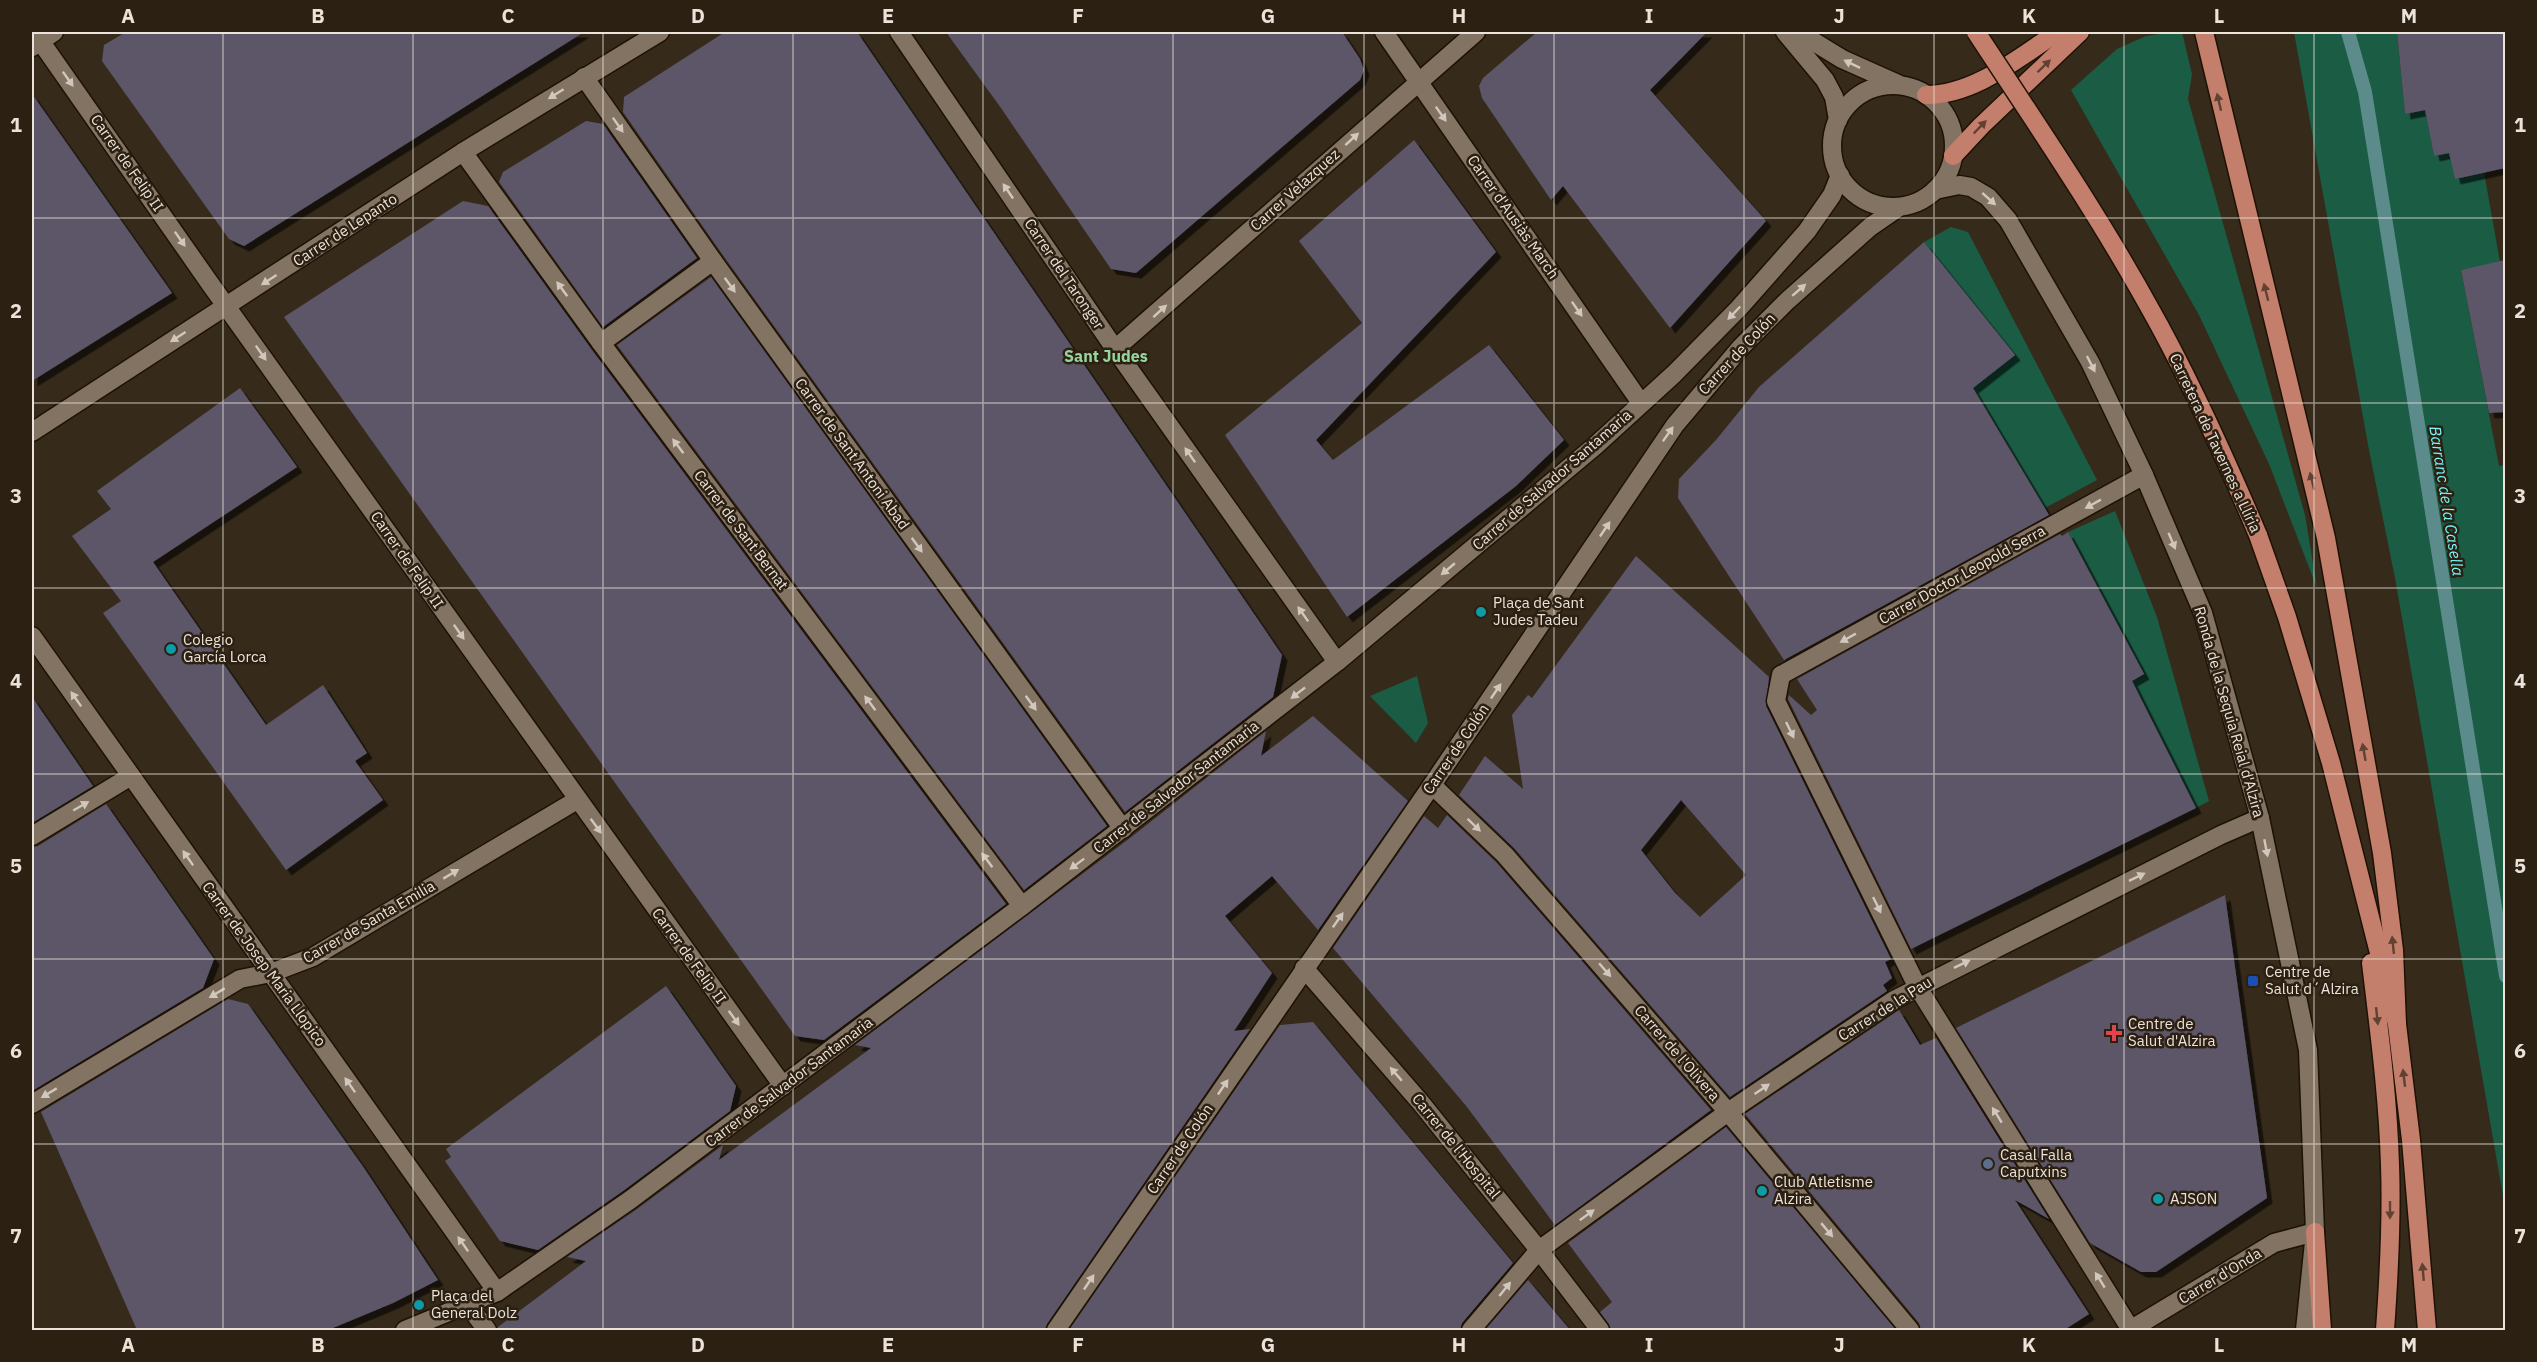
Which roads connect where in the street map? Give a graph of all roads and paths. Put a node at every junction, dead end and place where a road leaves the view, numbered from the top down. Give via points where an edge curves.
1 (660, 32) edge
2 (899, 32) edge
3 (1384, 32) edge
4 (1476, 32) edge
5 (1785, 32) edge
6 (1798, 32) edge
7 (1976, 32) edge
8 (2080, 32) edge
9 (2204, 32) edge
10 (2051, 34) edge
11 (40, 38) edge
12 (584, 77) junction
13 (1418, 81) junction
14 (1905, 86) junction
15 (1926, 95) junction
16 (1838, 120) junction
17 (463, 152) junction
18 (1953, 156) junction
19 (1840, 175) junction
20 (1935, 190) junction
21 (1899, 207) junction
22 (713, 261) junction
23 (228, 306) junction
24 (601, 343) junction
25 (1115, 349) junction
26 (1641, 403) junction
27 (32, 432) edge
28 (2144, 475) junction
29 (32, 636) edge
30 (1337, 662) junction
31 (131, 776) junction
32 (1432, 785) junction
33 (577, 800) junction
34 (2260, 818) junction
35 (1123, 829) junction
36 (32, 836) edge
37 (2363, 895) junction
38 (1022, 906) junction
39 (1304, 968) junction
40 (271, 973) junction
41 (1917, 986) junction
42 (2397, 1024) junction
43 (783, 1086) junction
44 (32, 1104) edge
45 (1728, 1112) junction
46 (2315, 1233) junction
47 (1539, 1250) junction
48 (497, 1292) junction
49 (468, 1305) junction
50 (440, 1317) junction
51 (405, 1330) edge
52 (422, 1330) edge
53 (487, 1330) edge
54 (1056, 1330) edge
55 (1471, 1330) edge
56 (1600, 1330) edge
57 (1910, 1330) edge
58 (2131, 1330) edge
59 (2305, 1330) edge
60 (2322, 1330) edge
61 (2385, 1330) edge
62 (2427, 1330) edge

1 - 12 street, Carrer de Lepanto
25 -> 2 street, Carrer del Taronger
3 - 13 street, Carrer d'Ausiàs March
4 - 13 street, Carrer Velazquez
5 - 16 street via 1825,80 1834,97
14 -> 6 street via 1842,59
7 - 37 main road, Carretera de Tavernes a Llíria, bridge via 2092,208 2149,305 2192,388 2258,535 2331,763
18 -> 8 main road
42 -> 9 main road via 2394,950 2382,853 2326,538
10 - 15 main road via 1991,75 1959,91
11 -> 23 street, Carrer de Felip II
12 -> 17 street, Carrer de Lepanto
12 -> 22 street, Carrer de Sant Antoni Abad
25 -> 13 street, Carrer Velazquez
13 -> 26 street, Carrer d'Ausiàs March
14 - 15 street
14 - 16 street via 1866,91 1854,98
15 - 18 street via 1946,116 1954,142
16 - 19 street via 1832,148
17 -> 23 street, Carrer de Lepanto
24 -> 17 street, Carrer de Sant Bernat
18 - 20 street via 1947,175
19 - 21 street via 1859,196
19 -> 26 street, Carrer de Salvador Santamaria via 1824,208 1774,270
20 - 21 street
20 -> 28 street, Ronda de la Sequia Reial d'Alzira via 1971,187 1988,196 2008,220 2090,362
32 -> 21 street, Carrer de Colón via 1654,454 1702,390 1786,301 1869,227
22 - 24 street
22 -> 35 street, Carrer de Sant Antoni Abad
23 -> 27 street, Carrer de Lepanto
23 -> 33 street, Carrer de Felip II
38 -> 24 street, Carrer de Sant Bernat
30 -> 25 street, Carrer del Taronger
26 -> 30 street, Carrer de Salvador Santamaria
28 -> 34 street, Ronda de la Sequia Reial d'Alzira via 2203,613
28 -> 41 street, Carrer Doctor Leopold Serra via 1781,675 1776,700
31 -> 29 street, Carrer de Josep Maria Llopico
30 -> 35 street, Carrer de Salvador Santamaria
36 -> 31 street
40 -> 31 street, Carrer de Josep Maria Llopico
39 -> 32 street, Carrer de Colón
32 -> 45 street, Carrer de l'Olivera via 1505,855
40 -> 33 street, Carrer de Santa Emilia via 313,957
33 -> 43 street, Carrer de Felip II
41 -> 34 street, Carrer de la Pau
34 -> 46 street, Ronda de la Sequia Reial d'Alzira via 2308,1050
35 -> 38 street, Carrer de Salvador Santamaria
37 - 42 main road
37 -> 61 main road via 2390,1164
38 - 43 street, Carrer de Salvador Santamaria
47 -> 39 street, Carrer de l'Hospital via 1421,1103
54 -> 39 street, Carrer de Colón
40 -> 44 street, Carrer de Santa Emilia via 240,980
48 -> 40 street, Carrer de Josep Maria Llopico
45 -> 41 street, Carrer de la Pau
58 -> 41 street
62 -> 42 main road
43 - 48 street, Carrer de Salvador Santamaria via 630,1200
47 -> 45 street, Carrer de la Pau
45 -> 57 street, Carrer de l'Olivera
46 - 58 street, Carrer d'Onda via 2274,1243
46 - 59 street, Ronda de la Sequia Reial d'Alzira
46 - 60 main road
55 -> 47 street, Carrer de la Pau
47 - 56 street, Carrer de l'Hospital
48 - 49 street, Carrer de Salvador Santamaria
49 - 50 street, Carrer de Salvador Santamaria
49 - 53 street
50 - 51 street
50 - 52 street

